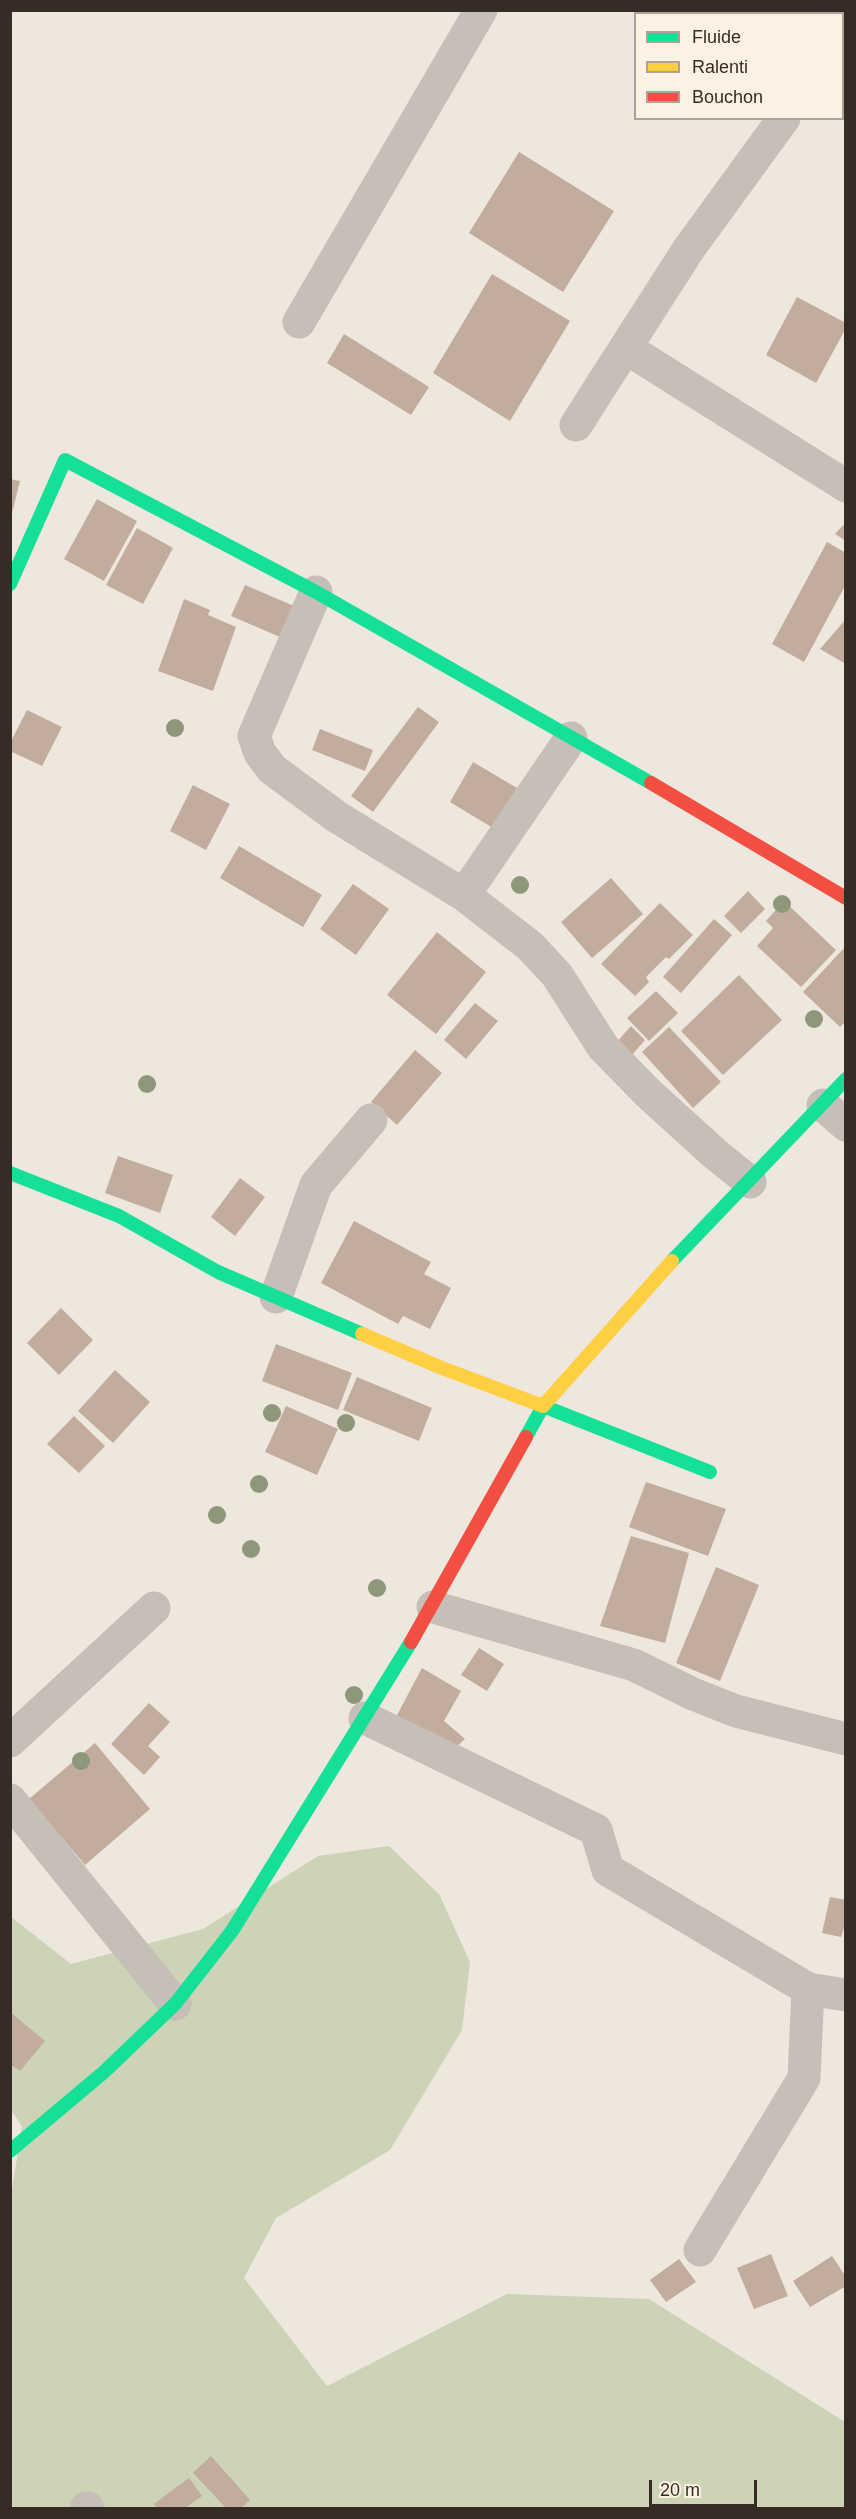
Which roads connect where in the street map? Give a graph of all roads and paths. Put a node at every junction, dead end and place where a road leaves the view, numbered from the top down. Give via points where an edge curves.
1 (481, 10) edge
2 (783, 120) edge
3 (299, 322) dead end
4 (626, 348) junction
5 (576, 425) dead end
6 (846, 486) edge
7 (10, 584) edge
8 (316, 592) junction
9 (571, 738) junction
10 (465, 895) junction
11 (846, 898) edge
12 (846, 1079) edge
13 (834, 1115) edge
14 (371, 1120) dead end
15 (10, 1173) edge
16 (750, 1182) junction
17 (276, 1297) junction
18 (543, 1406) junction
19 (710, 1472) dead end
20 (433, 1607) junction
21 (154, 1608) dead end
22 (365, 1718) junction
23 (846, 1739) edge
24 (10, 1741) edge
25 (10, 1800) edge
26 (808, 1989) junction
27 (846, 1995) edge
28 (175, 2004) junction
29 (10, 2151) edge
30 (700, 2250) dead end

1 - 3 street
2 - 4 street via 688,250
4 - 5 street
4 - 6 street
7 - 8 street via 65,460
8 - 9 street
8 - 10 street via 254,736 260,753 272,769 337,817
9 - 10 street
9 - 11 street
10 - 16 street via 530,946 557,975 603,1047 656,1101
12 - 13 street
13 - 16 street
14 - 17 street via 316,1185
15 - 17 street via 119,1216 218,1272
16 - 18 street via 643,1292
17 - 18 street
18 - 19 street
18 - 20 street
20 - 22 street
20 - 23 street via 634,1665 736,1711
21 - 24 street
22 - 26 street via 596,1830 608,1870
22 - 28 street via 232,1931
25 - 28 street
26 - 27 street
26 - 30 street via 804,2078
28 - 29 street via 104,2072

